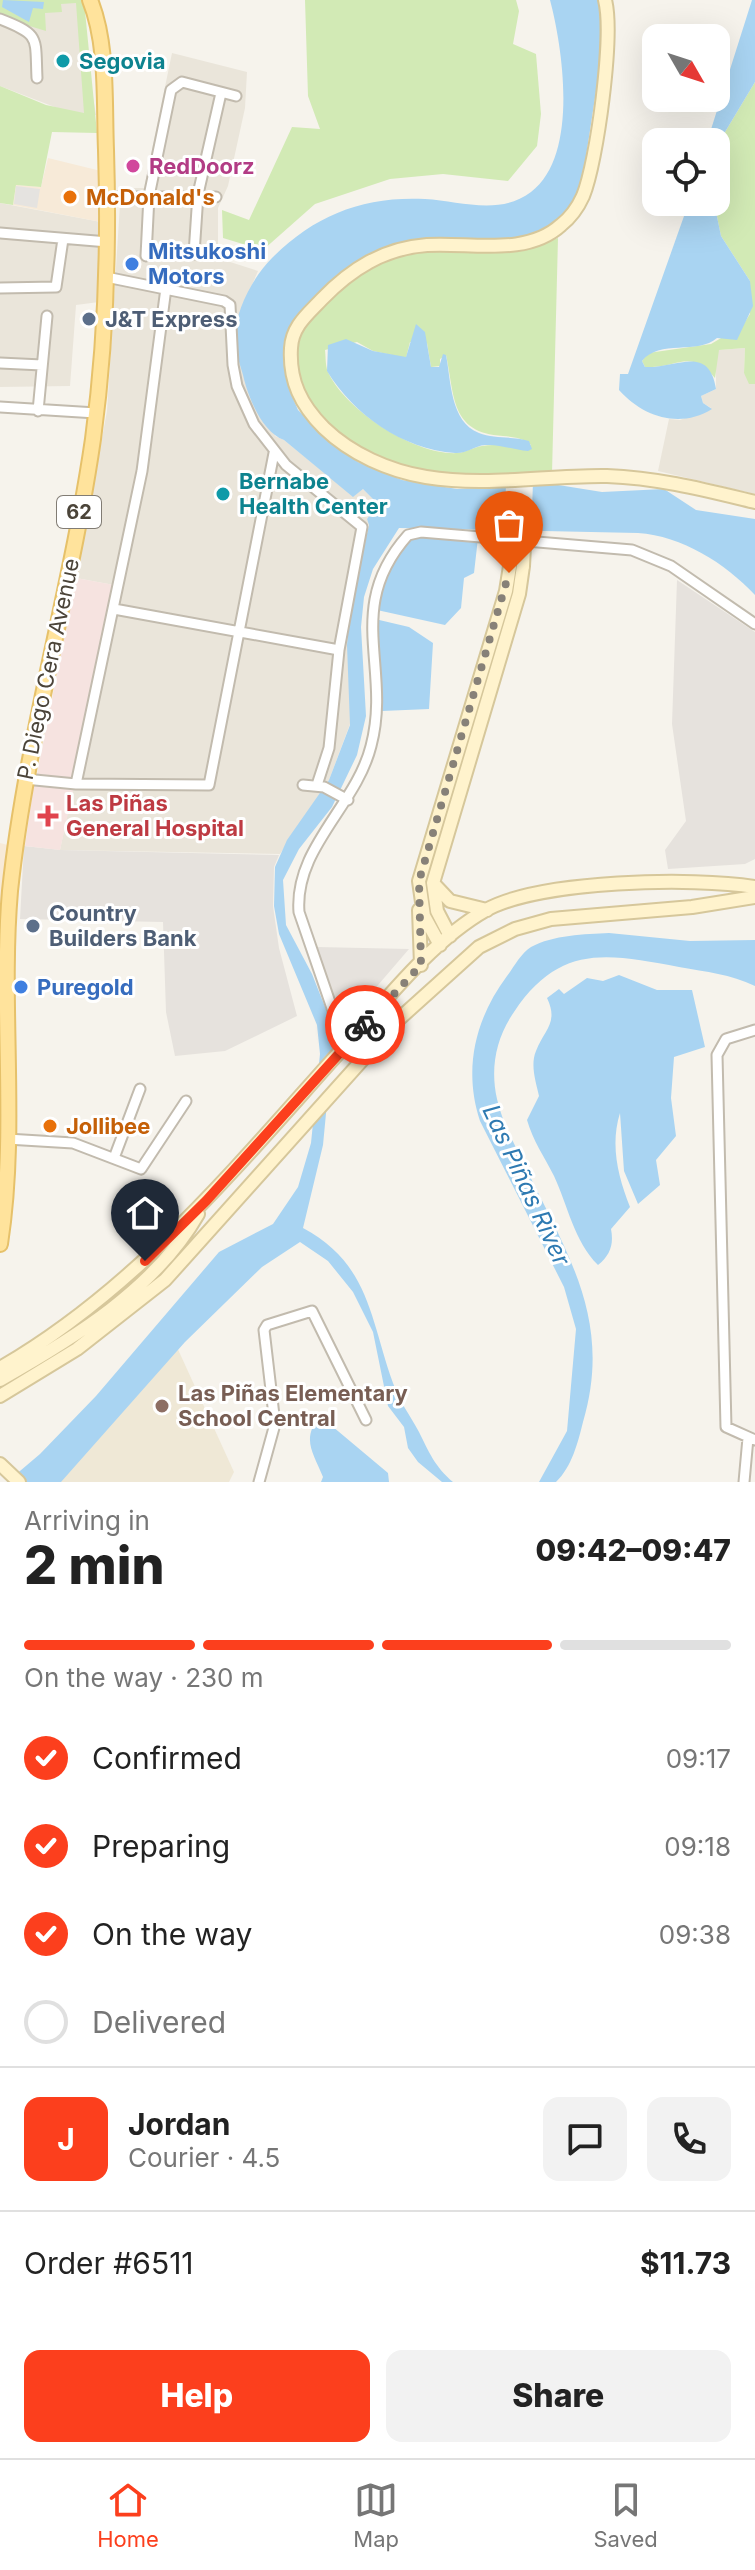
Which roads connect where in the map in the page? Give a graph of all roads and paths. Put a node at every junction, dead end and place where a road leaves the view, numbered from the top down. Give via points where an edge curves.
1 (90, 0) edge
2 (605, 0) edge
3 (0, 19) edge
4 (37, 78) dead end
5 (221, 93) junction
6 (236, 96) dead end
7 (198, 194) junction
8 (149, 196) junction
9 (107, 197) junction
10 (216, 197) dead end
11 (0, 233) edge
12 (63, 239) junction
13 (108, 242) junction
14 (194, 254) dead end
15 (146, 256) dead end
16 (106, 277) junction
17 (0, 288) edge
18 (166, 288) junction
19 (47, 316) dead end
20 (0, 363) edge
21 (42, 365) junction
22 (0, 407) edge
23 (38, 411) junction
24 (96, 413) junction
25 (274, 453) junction
26 (755, 502) edge
27 (511, 526) dead end
28 (525, 526) dead end
29 (516, 566) junction
30 (114, 609) junction
31 (755, 624) edge
32 (238, 631) junction
33 (339, 650) junction
34 (25, 779) junction
35 (76, 784) junction
36 (303, 785) dead end
37 (320, 786) junction
38 (345, 799) junction
39 (755, 879) edge
40 (433, 883) junction
41 (737, 884) junction
42 (755, 887) edge
43 (755, 897) edge
44 (419, 899) junction
45 (487, 910) junction
46 (445, 941) junction
47 (421, 965) junction
48 (755, 1030) edge
49 (342, 1049) junction
50 (360, 1061) junction
51 (140, 1089) dead end
52 (186, 1101) dead end
53 (4, 1142) edge
54 (114, 1158) junction
55 (206, 1201) junction
56 (221, 1214) junction
57 (184, 1239) junction
58 (0, 1244) edge
59 (0, 1368) edge
60 (0, 1380) edge
61 (0, 1396) edge
62 (366, 1420) dead end
63 (751, 1439) edge
64 (4, 1468) edge
65 (19, 1482) edge
66 (259, 1482) edge
67 (744, 1482) edge

1 - 9 main road, P. Diego Cera Avenue / 62 via 100,42
2 - 26 main road via 610,34 597,120 585,188 569,218 553,232 521,243 426,245 370,260 345,277 295,329 291,374 300,398 324,428 363,456 404,472 467,481 569,476 665,480
3 - 4 street via 35,39
5 - 6 street
5 - 7 street
5 - 8 street via 182,82 171,90
7 - 8 street
7 - 10 street
7 - 14 street
8 - 9 street
8 - 15 street
9 - 13 main road, P. Diego Cera Avenue / 62
11 - 12 street
12 - 13 street
12 - 17 street via 56,287
13 - 16 main road, P. Diego Cera Avenue / 62
16 - 18 street
16 - 24 main road, P. Diego Cera Avenue / 62
18 - 25 street via 230,305 237,386
18 - 30 street via 142,471
19 - 21 street
20 - 21 street
21 - 23 street
22 - 23 street
23 - 24 street
24 - 34 main road, P. Diego Cera Avenue / 62
25 - 32 street
25 - 33 street via 362,527
27 - 29 main road, bridge
28 - 29 main road, bridge
29 - 40 main road via 519,594
29 - 44 main road via 422,866
30 - 32 street
30 - 35 street
31 - 38 street via 671,566 632,550 408,535 382,572 373,598 376,721 371,748
32 - 33 street
32 - 35 street via 209,785
33 - 37 street
34 - 35 street
34 - 53 main road, P. Diego Cera Avenue / 62 via 6,946
36 - 37 street
37 - 38 street
38 - 49 street via 307,861 297,894
39 - 41 main road
40 - 45 main road via 450,901
40 - 46 main road
41 - 42 main road
41 - 45 main road via 566,890
43 - 50 main road via 551,919 515,929 455,966
44 - 46 main road
44 - 47 main road
45 - 46 main road
46 - 47 main road
47 - 49 main road
48 - 63 street via 726,1039 717,1055 726,1427
49 - 50 main road
49 - 55 main road
50 - 56 main road
51 - 54 street
52 - 54 street via 141,1169
53 - 54 street via 73,1143
53 - 58 main road, P. Diego Cera Avenue / 62
55 - 57 main road
55 - 59 main road via 105,1296
56 - 57 main road
56 - 61 main road via 192,1252 143,1299 77,1349
57 - 60 main road via 112,1307
62 - 66 street via 312,1311 267,1325 266,1363 275,1424
63 - 67 street
64 - 65 main road

